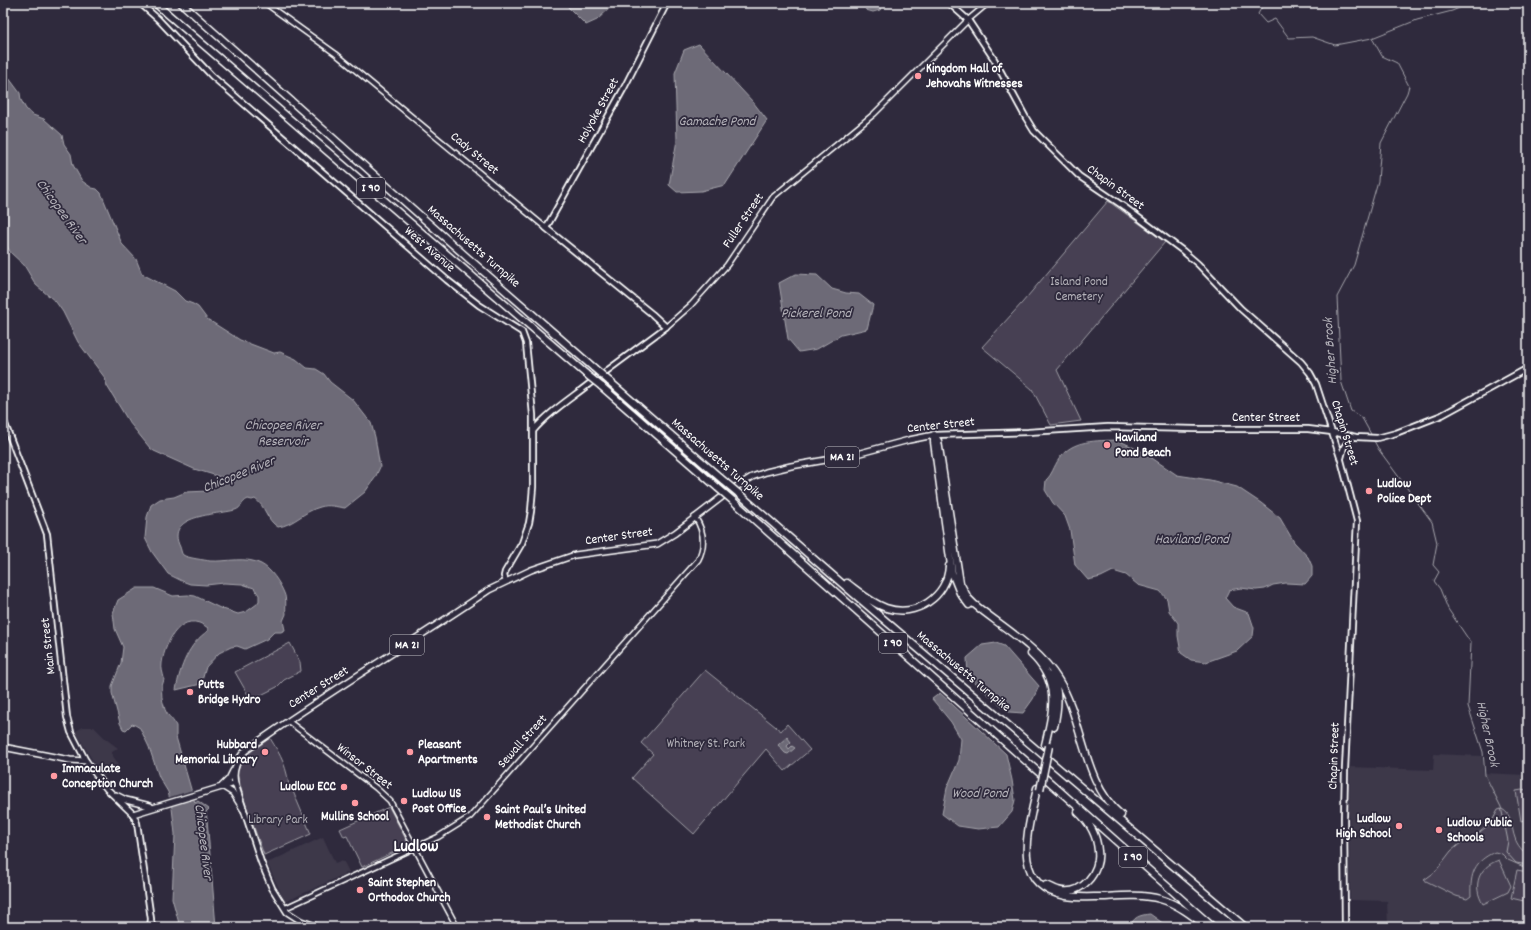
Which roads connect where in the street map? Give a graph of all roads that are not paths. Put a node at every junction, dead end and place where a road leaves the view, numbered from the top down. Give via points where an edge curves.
1 (140, 3) edge
2 (155, 3) edge
3 (181, 3) edge
4 (265, 3) edge
5 (666, 3) edge
6 (949, 3) edge
7 (988, 3) edge
8 (968, 20) junction
9 (546, 228) junction
10 (666, 327) junction
11 (1528, 368) edge
12 (3, 419) edge
13 (533, 431) junction
14 (1332, 432) junction
15 (934, 435) junction
16 (1352, 436) junction
17 (1341, 460) junction
18 (695, 517) junction
19 (788, 537) junction
20 (950, 554) junction
21 (506, 581) junction
22 (1033, 651) junction
23 (288, 721) junction
24 (1047, 746) junction
25 (3, 747) edge
26 (86, 761) junction
27 (236, 764) junction
28 (234, 783) junction
29 (222, 786) junction
30 (1054, 786) junction
31 (1038, 789) junction
32 (110, 792) junction
33 (155, 806) junction
34 (243, 809) junction
35 (133, 814) junction
36 (415, 848) junction
37 (1171, 863) junction
38 (285, 908) junction
39 (151, 919) junction
40 (301, 921) junction
41 (150, 927) edge
42 (153, 927) edge
43 (301, 927) edge
44 (319, 927) edge
45 (457, 927) edge
46 (1207, 927) edge
47 (1213, 927) edge
48 (1244, 927) edge
49 (1346, 927) edge

1 - 13 main road, West Avenue via 212,76 447,280 479,305 522,332 529,365
2 - 30 highway, Massachusetts Turnpike / I 90, bridge via 732,500
3 - 19 highway, Massachusetts Turnpike / I 90, bridge
4 - 9 street, Cady Street via 336,54
5 - 9 main road, Holyoke Street via 624,88
6 - 8 main road, Chapin Street
7 - 8 street, Fuller Street
8 - 10 street, Fuller Street via 874,114 773,197 728,265 691,305
8 - 14 main road, Chapin Street via 994,59 1034,131 1079,176 1183,251 1241,310 1301,362 1316,384
9 - 10 main road, Cady Street
10 - 13 main road, Fuller Street via 568,400
11 - 16 main road, Center Street / MA 21 via 1442,415 1396,434 1371,439
12 - 26 main road, Main Street via 47,534 67,717
13 - 21 main road, West Avenue via 533,487 529,523 522,543 505,572
14 - 15 main road, Center Street / MA 21 via 1308,429 1108,427
14 - 16 main road, Center Street / MA 21
14 - 17 main road, Chapin Street
15 - 18 main road, Center Street / MA 21 via 762,474 730,490
15 - 20 highway
15 - 22 highway via 938,442 960,583 974,604
16 - 17 main road via 1344,447
17 - 49 main road, Chapin Street via 1357,521 1345,769
18 - 21 main road, Center Street / MA 21 via 657,544 575,555 532,569
18 - 36 street, Sewall Street via 702,528 703,536 700,556 694,566 470,817
19 - 20 highway via 871,601 886,608 899,610 911,610 922,606 938,594 946,582
19 - 37 highway, Massachusetts Turnpike / I 90
20 - 24 highway via 954,580 963,598 1036,659 1049,678 1053,709
21 - 23 main road, Center Street / MA 21
22 - 24 highway via 1049,669 1057,689 1058,709
22 - 37 highway via 1049,667 1064,690 1095,778 1106,799
23 - 27 main road, Center Street / MA 21 via 245,751
23 - 36 street, Winsor Street via 385,796
24 - 31 highway, bridge
25 - 26 main road
26 - 32 main road, Main Street
27 - 28 main road
27 - 29 main road, Center Street via 229,779
28 - 29 main road
28 - 34 main road
29 - 33 main road
29 - 34 main road via 232,792
30 - 31 highway via 1088,824 1097,844 1099,856 1095,872 1088,881 1075,889 1058,891 1037,877 1031,865 1028,848
30 - 47 highway, Massachusetts Turnpike / I 90
31 - 46 highway via 1026,850 1030,870 1041,885 1052,892 1074,897 1128,896 1161,899 1179,907
32 - 33 main road via 143,806
32 - 35 main road, Main Street
33 - 35 main road
34 - 38 main road via 267,879
35 - 39 main road, Main Street via 143,856
36 - 38 street, Sewall Street
36 - 45 street, Winsor Street
37 - 48 highway, Massachusetts Turnpike / I 90
38 - 40 main road
39 - 41 main road, Main Street
39 - 42 street
40 - 43 street
40 - 44 main road

